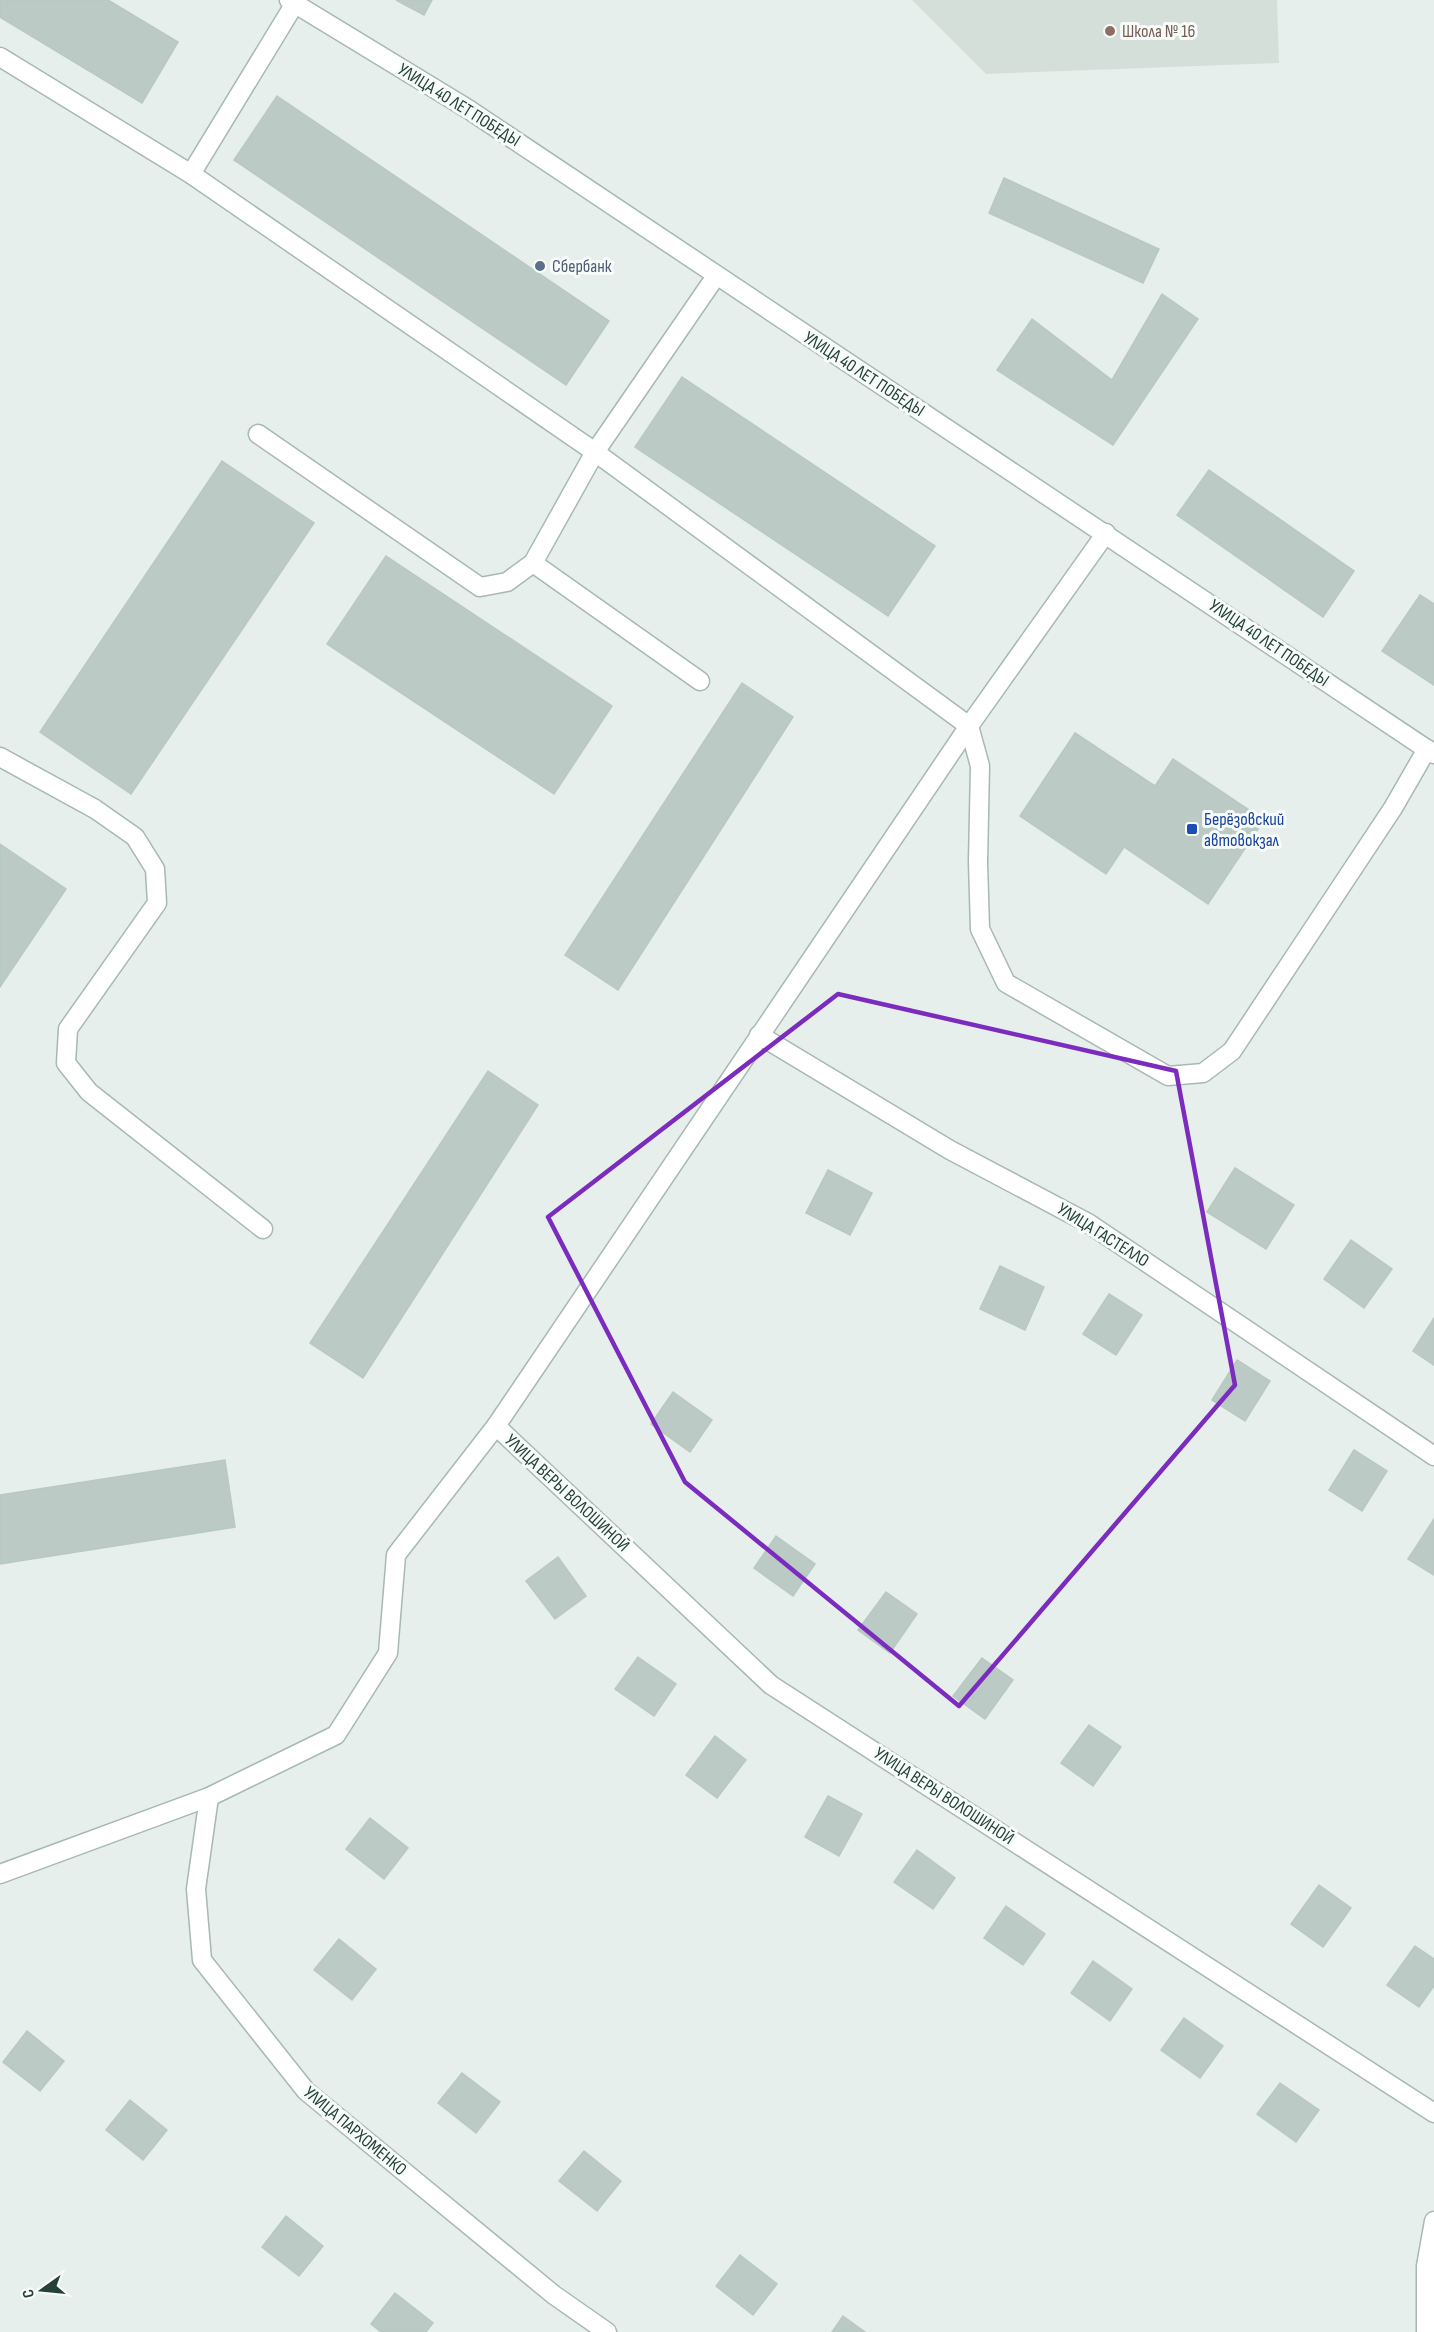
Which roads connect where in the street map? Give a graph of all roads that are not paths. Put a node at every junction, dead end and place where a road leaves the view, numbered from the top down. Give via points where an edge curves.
1 (294, 1) edge
2 (0, 57) edge
3 (190, 174) junction
4 (716, 276) junction
5 (258, 434) dead end
6 (595, 452) junction
7 (1106, 533) junction
8 (532, 563) junction
9 (700, 681) dead end
10 (969, 726) junction
11 (1430, 752) edge
12 (0, 757) edge
13 (759, 1035) junction
14 (263, 1229) dead end
15 (496, 1426) junction
16 (1434, 1456) edge
17 (210, 1797) junction
18 (0, 1874) edge
19 (1434, 2113) edge
20 (1434, 2221) edge
21 (607, 2332) edge
22 (1426, 2332) edge

1 - 3 street
1 - 4 street, УЛИЦА 40 ЛЕТ ПОБЕДЫ via 468,109
2 - 3 street
3 - 6 street
4 - 6 street
4 - 7 street, УЛИЦА 40 ЛЕТ ПОБЕДЫ
5 - 8 street via 480,587 507,582
6 - 8 street
6 - 10 street
7 - 10 street
7 - 11 street, УЛИЦА 40 ЛЕТ ПОБЕДЫ
8 - 9 street
10 - 11 street via 980,766 980,929 1006,983 1168,1076 1203,1073 1232,1051
10 - 13 street
12 - 14 street via 95,808 135,837 155,869 157,903 68,1029 66,1063 89,1092
13 - 15 street
13 - 16 street, УЛИЦА ГАСТЕЛЛО via 951,1150 1088,1223
15 - 17 street via 396,1555 388,1653 336,1735
15 - 19 street, УЛИЦА ВЕРЫ ВОЛОШИНОЙ via 771,1684
17 - 18 street
17 - 21 street, УЛИЦА ПАРХОМЕНКО via 196,1889 202,1960 306,2091 554,2295
20 - 22 street via 1426,2266

